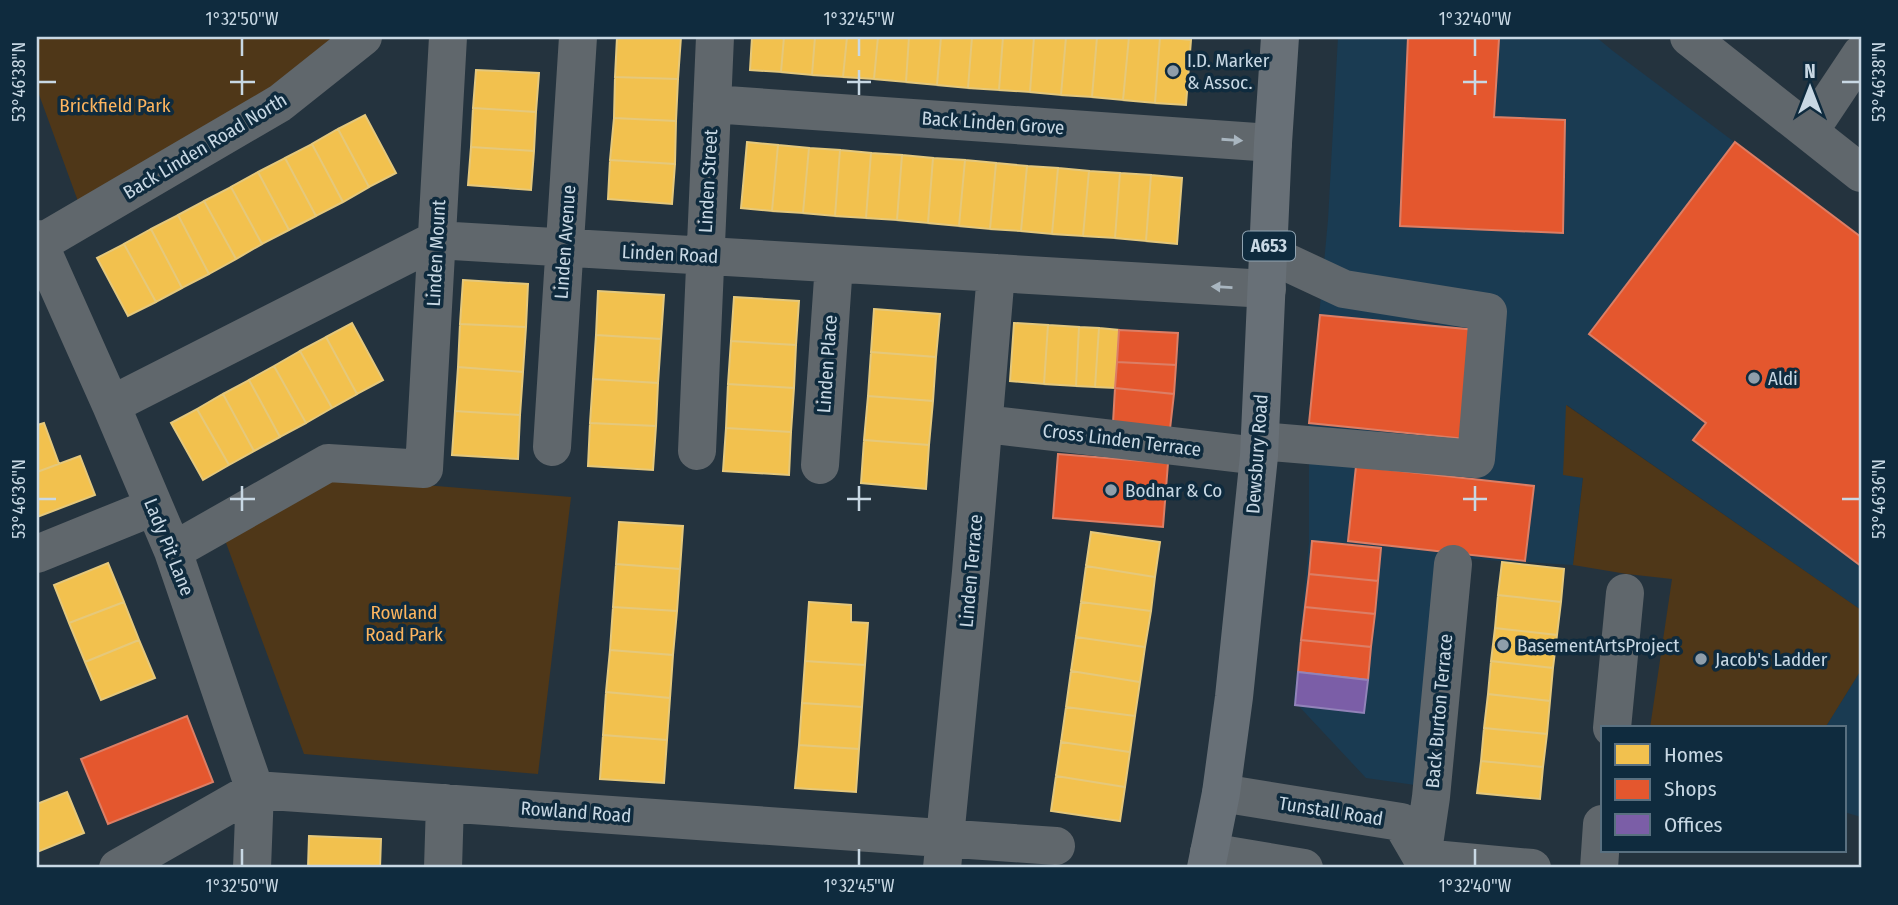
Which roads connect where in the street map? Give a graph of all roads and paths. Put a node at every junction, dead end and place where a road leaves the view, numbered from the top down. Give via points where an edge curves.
1 (363, 37) edge
2 (448, 37) edge
3 (578, 37) edge
4 (715, 37) edge
5 (1280, 37) edge
6 (1689, 37) edge
7 (1861, 54) edge
8 (712, 104) junction
9 (1809, 132) junction
10 (1273, 143) junction
11 (1861, 173) edge
12 (436, 240) junction
13 (38, 242) edge
14 (565, 247) junction
15 (705, 256) junction
16 (834, 264) junction
17 (1268, 272) junction
18 (996, 273) junction
19 (111, 405) junction
20 (985, 424) junction
21 (552, 447) dead end
22 (1259, 448) junction
23 (696, 451) dead end
24 (820, 465) dead end
25 (153, 507) junction
26 (173, 551) junction
27 (37, 554) edge
28 (1453, 564) dead end
29 (1625, 593) dead end
30 (1612, 726) edge
31 (255, 790) junction
32 (1221, 793) junction
33 (445, 803) junction
34 (1601, 839) edge
35 (1056, 846) dead end
36 (943, 853) edge
37 (1208, 860) edge
38 (1417, 863) edge
39 (118, 868) edge
40 (253, 868) edge
41 (443, 868) edge
42 (1304, 868) edge
43 (1532, 868) edge
44 (1599, 868) edge

1 - 13 street, Back Linden Road North via 280,103
2 - 12 street, Linden Mount
3 - 14 street, Linden Avenue
4 - 8 street, Linden Street
5 - 10 main road, Dewsbury Road / A653
6 - 9 street
7 - 9 street
8 -> 10 street, Back Linden Grove
8 - 15 street, Linden Street
9 - 11 street
10 - 17 main road, Dewsbury Road / A653
12 - 14 street, Linden Road
12 - 19 street
12 - 26 street, Linden Mount via 424,469 328,463
13 - 19 street, Lady Pit Lane
14 - 15 street, Linden Road
14 - 21 street, Linden Avenue
15 - 16 street, Linden Road
15 - 23 street, Linden Street
16 - 18 street, Linden Road
16 - 24 street, Linden Place
17 -> 18 street, Linden Road via 1178,284
17 - 22 main road, Dewsbury Road / A653
17 - 22 street, Cross Linden Terrace via 1488,313 1476,459
18 - 20 street, Linden Terrace
19 - 25 street, Lady Pit Lane
20 - 22 street, Cross Linden Terrace
20 - 36 street, Linden Terrace
22 - 32 main road, Dewsbury Road / A653
25 - 26 street, Lady Pit Lane
25 - 27 street
26 - 31 street, Lady Pit Lane
28 - 38 street, Back Burton Terrace via 1431,797
29 - 30 street
31 - 33 street, Rowland Road
31 - 39 street
31 - 40 street, Lady Pit Lane
32 - 37 main road, Dewsbury Road / A653
32 - 38 street, Tunstall Road via 1401,822
33 - 36 street, Rowland Road
33 - 41 street
34 - 44 street
35 - 36 street, Rowland Road
37 - 42 street
38 - 43 street

